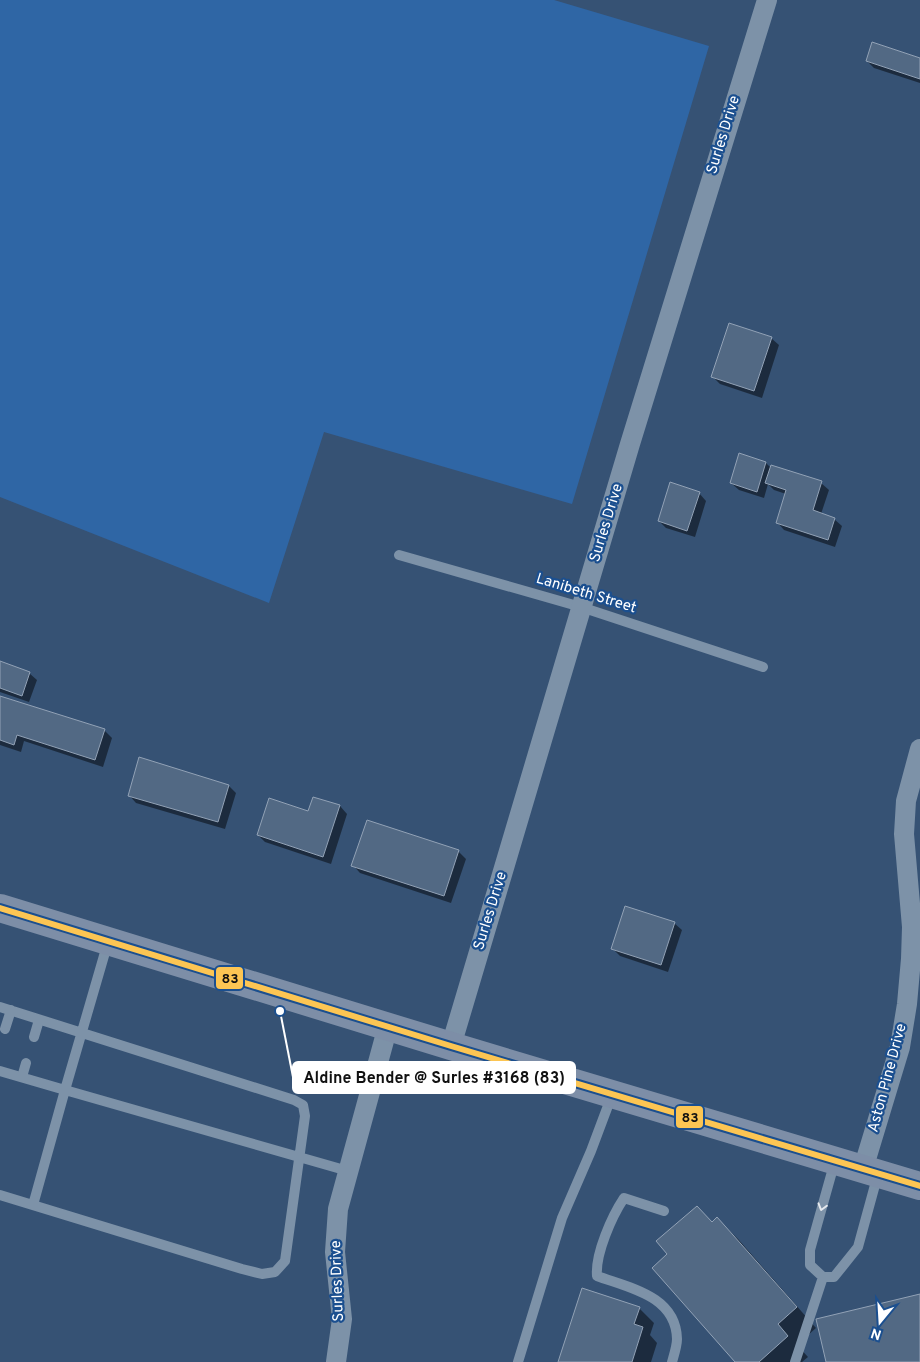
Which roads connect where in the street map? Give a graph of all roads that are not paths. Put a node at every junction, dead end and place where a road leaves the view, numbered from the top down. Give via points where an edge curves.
1 (767, 0) edge
2 (399, 555) dead end
3 (581, 608) junction
4 (763, 666) dead end
5 (920, 749) edge
6 (0, 908) edge
7 (109, 940) junction
8 (0, 1007) edge
9 (11, 1010) junction
10 (39, 1020) junction
11 (388, 1026) junction
12 (6, 1029) dead end
13 (83, 1033) junction
14 (34, 1037) dead end
15 (450, 1046) junction
16 (26, 1063) dead end
17 (0, 1071) edge
18 (22, 1077) junction
19 (65, 1090) junction
20 (612, 1094) junction
21 (300, 1157) junction
22 (835, 1160) junction
23 (348, 1171) junction
24 (871, 1171) junction
25 (920, 1186) edge
26 (0, 1195) edge
27 (33, 1205) junction
28 (664, 1211) dead end
29 (823, 1277) junction
30 (336, 1362) edge
31 (518, 1362) edge
32 (672, 1362) edge
33 (795, 1362) edge

1 - 3 street, Surles Drive
2 - 3 lane, Lanibeth Street
3 - 4 lane, Lanibeth Street
3 - 15 street, Surles Drive
5 - 24 street, Aston Pine Drive via 906,801 904,834 912,927 907,1004
6 - 7 main road
7 - 11 main road
7 - 13 lane
8 - 9 lane
9 - 10 lane
9 - 12 lane
10 - 13 lane
10 - 14 lane
11 - 15 main road
11 - 23 street, Surles Drive
13 - 19 lane
13 - 21 lane via 303,1105 305,1116
15 - 20 main road
16 - 18 lane
17 - 18 lane
18 - 19 lane
19 - 21 lane
19 - 27 lane
20 - 22 main road
20 - 31 lane via 562,1218
21 - 23 lane
21 - 27 lane via 285,1261 275,1272 262,1274 242,1269
22 - 24 main road
22 -> 29 lane via 810,1250 810,1265
23 - 30 street, Surles Drive via 338,1208 335,1252 342,1319
24 - 25 main road
24 - 29 lane via 858,1247 834,1277
26 - 27 lane
28 - 32 lane via 624,1198 607,1231 596,1268 597,1276 648,1294 670,1314 676,1326 677,1341
29 - 33 lane

